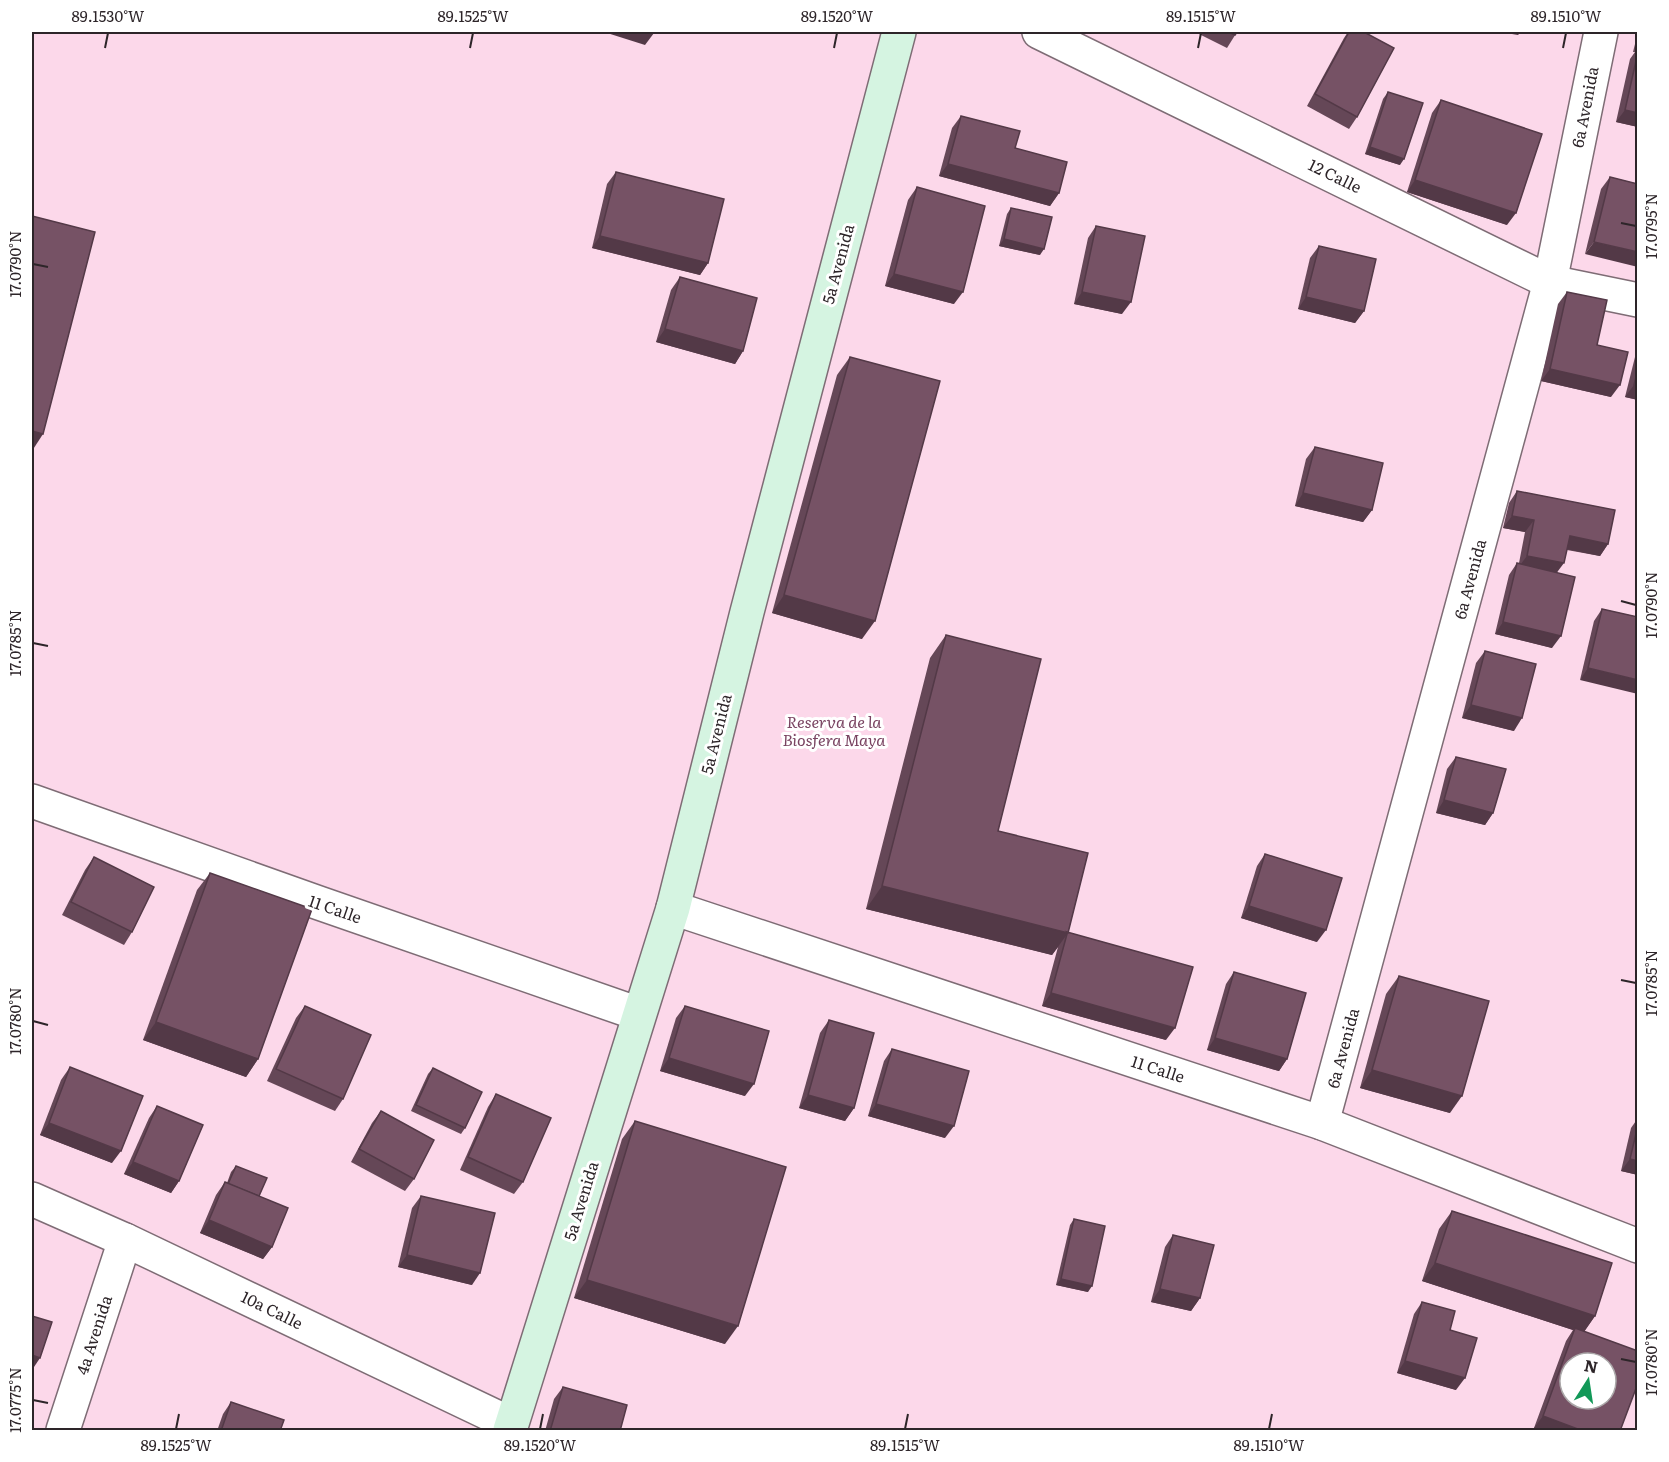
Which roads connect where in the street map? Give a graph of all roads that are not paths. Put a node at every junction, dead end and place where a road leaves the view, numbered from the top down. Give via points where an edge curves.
1 (899, 32) edge
2 (1039, 32) edge
3 (1601, 32) edge
4 (1550, 282) junction
5 (1638, 300) edge
6 (32, 801) edge
7 (673, 908) junction
8 (639, 1014) junction
9 (1322, 1123) junction
10 (32, 1199) edge
11 (125, 1240) junction
12 (1638, 1246) edge
13 (511, 1427) edge
14 (63, 1431) edge

1 - 7 street, 5a Avenida
2 - 4 street, 12 Calle
3 - 4 street, 6a Avenida
4 - 5 street, 12 Calle
4 - 9 street, 6a Avenida
6 - 8 street, 11 Calle
7 - 8 street, 5a Avenida
7 - 9 street, 11 Calle
8 - 13 street, 5a Avenida
9 - 12 street, 11 Calle
10 - 11 street, 10a Calle
11 - 13 street, 10a Calle
11 - 14 street, 4a Avenida

